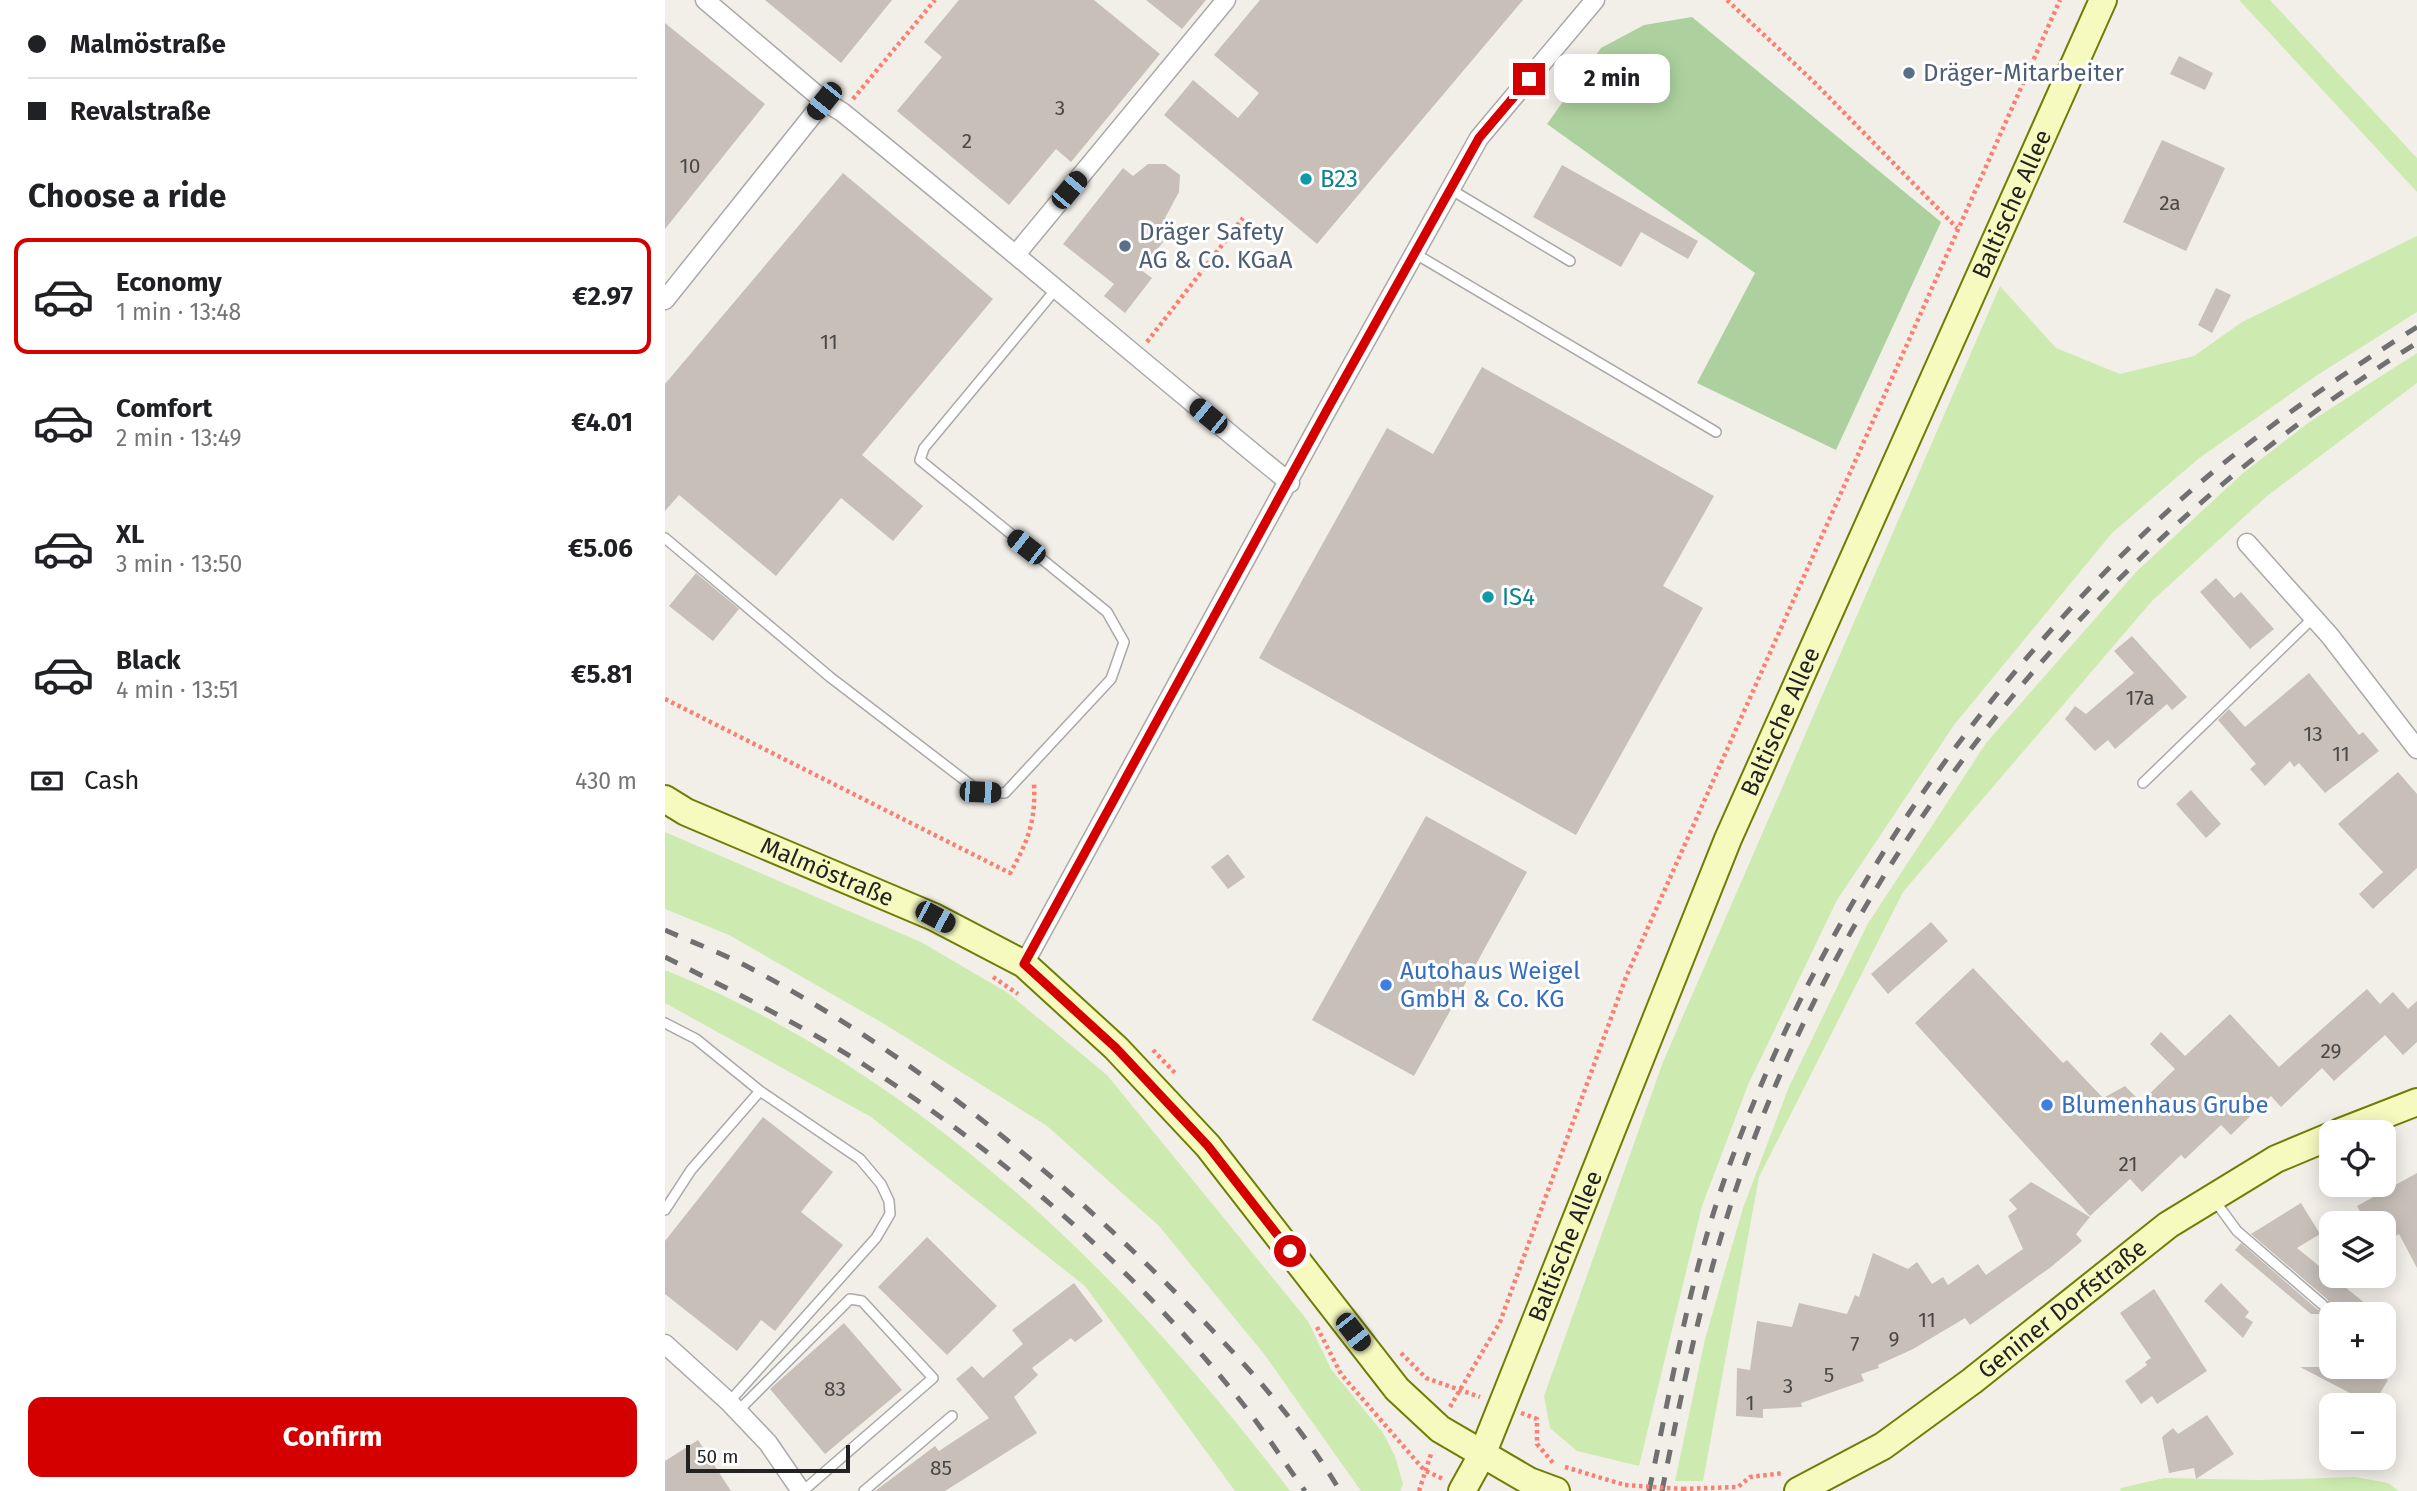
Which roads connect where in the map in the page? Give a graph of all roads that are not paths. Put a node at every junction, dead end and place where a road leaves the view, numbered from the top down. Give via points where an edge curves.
1 (705, 0) edge
2 (1226, 0) edge
3 (1595, 0) edge
4 (2103, 0) edge
5 (824, 101) junction
6 (1450, 189) junction
7 (1017, 253) junction
8 (1414, 253) junction
9 (1570, 261) dead end
10 (1057, 287) junction
11 (665, 300) edge
12 (1716, 432) dead end
13 (1290, 483) junction
14 (665, 538) edge
15 (2247, 542) dead end
16 (2314, 617) junction
17 (2417, 749) edge
18 (2143, 783) dead end
19 (665, 799) edge
20 (1024, 964) junction
21 (665, 1023) edge
22 (760, 1091) junction
23 (2417, 1102) edge
24 (2371, 1120) edge
25 (2319, 1141) edge
26 (2212, 1197) junction
27 (665, 1210) edge
28 (2320, 1302) edge
29 (665, 1343) edge
30 (733, 1406) junction
31 (952, 1416) dead end
32 (1482, 1455) junction
33 (1796, 1480) edge
34 (802, 1491) edge
35 (864, 1491) edge
36 (1462, 1491) edge
37 (1556, 1491) edge

1 - 5 street
2 - 7 street
3 - 6 street via 1479,138
4 - 32 main road, Baltische Allee via 1728,839
5 - 7 street
5 - 11 street
6 - 8 street
6 - 9 lane
7 - 10 street
8 - 12 lane
8 - 13 street
10 - 13 street
10 - 14 lane via 924,448 920,460 1107,612 1124,642 1111,679 1005,793 980,792 830,677
13 - 20 street
15 - 16 street
16 - 17 street
16 - 18 lane
19 - 20 main road, Malmöstraße via 935,917
20 - 32 main road, Malmöstraße via 1116,1048 1208,1146 1397,1389 1440,1429
21 - 22 lane via 696,1039
22 - 27 lane via 691,1170
22 - 30 lane via 860,1159 881,1184 890,1214 876,1238
23 - 24 main road
25 - 26 main road, Geniner Dorfstraße via 2276,1159
26 - 28 lane via 2237,1231
26 - 33 main road, Geniner Dorfstraße via 2168,1224 1883,1446
29 - 30 street
30 - 34 street via 768,1443
30 - 34 lane via 850,1299 862,1301 933,1378
31 - 35 lane
32 - 36 main road, Baltische Allee
32 - 37 main road

